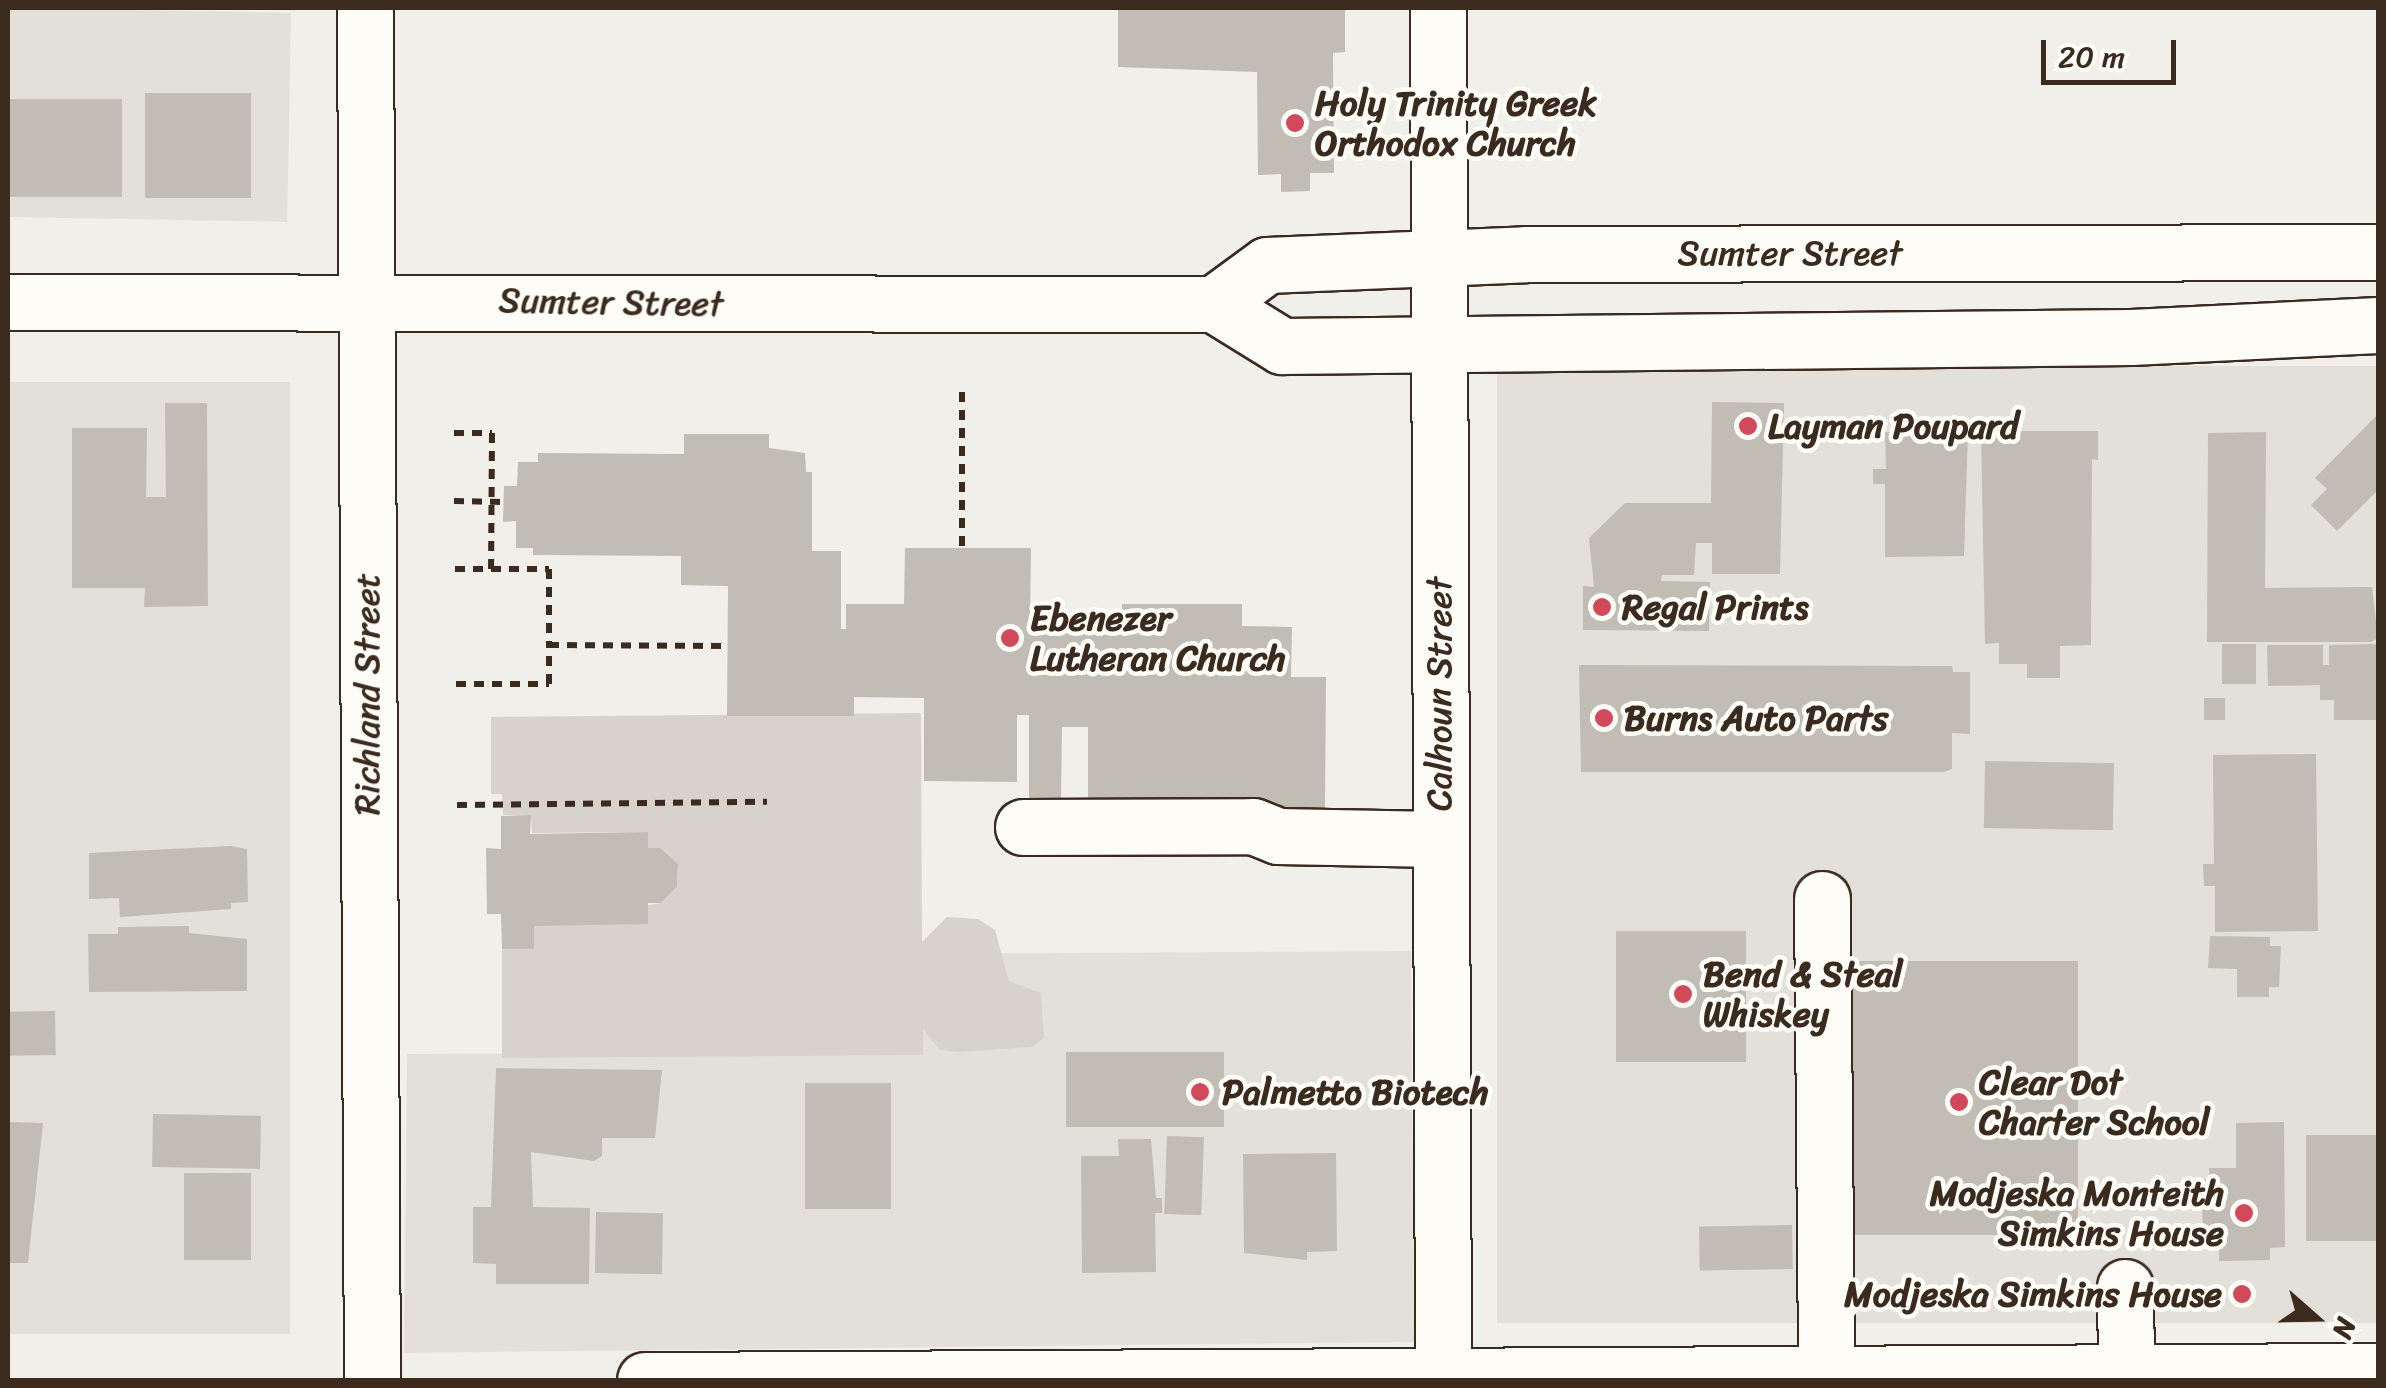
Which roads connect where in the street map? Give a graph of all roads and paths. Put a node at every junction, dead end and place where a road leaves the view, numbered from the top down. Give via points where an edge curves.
1 (365, 8) edge
2 (1438, 8) edge
3 (2378, 252) edge
4 (1440, 258) junction
5 (364, 300) junction
6 (8, 302) edge
7 (1214, 304) junction
8 (2378, 324) edge
9 (1440, 344) junction
10 (962, 392) dead end
11 (454, 433) dead end
12 (454, 501) dead end
13 (492, 502) junction
14 (503, 502) dead end
15 (962, 548) dead end
16 (455, 569) dead end
17 (491, 569) junction
18 (549, 645) junction
19 (728, 646) dead end
20 (456, 684) dead end
21 (767, 802) dead end
22 (457, 805) dead end
23 (1023, 828) dead end
24 (1438, 839) junction
25 (1822, 899) dead end
26 (2126, 1287) dead end
27 (2378, 1371) edge
28 (2126, 1372) junction
29 (1826, 1374) junction
30 (1443, 1378) edge
31 (372, 1380) edge
32 (645, 1380) edge

1 - 5 street, Richland Street
2 - 4 street, Calhoun Street
3 - 4 street, Sumter Street
4 - 7 street, Sumter Street via 1267,265
4 - 9 street, Calhoun Street
5 - 6 street, Sumter Street
5 - 7 street, Sumter Street
5 - 31 street, Richland Street
7 - 9 street via 1282,346
8 - 9 street via 2131,336
9 - 24 street, Calhoun Street
10 - 15 path
11 - 13 path via 492,433
12 - 13 path
13 - 14 path
13 - 17 path
16 - 17 path
17 - 18 path via 549,569
18 - 19 path
18 - 20 path via 549,684
21 - 22 path
23 - 24 street via 1253,826 1278,836
24 - 30 street, Calhoun Street
25 - 29 street
26 - 28 street
27 - 28 street
28 - 29 street
29 - 30 street
30 - 32 street

